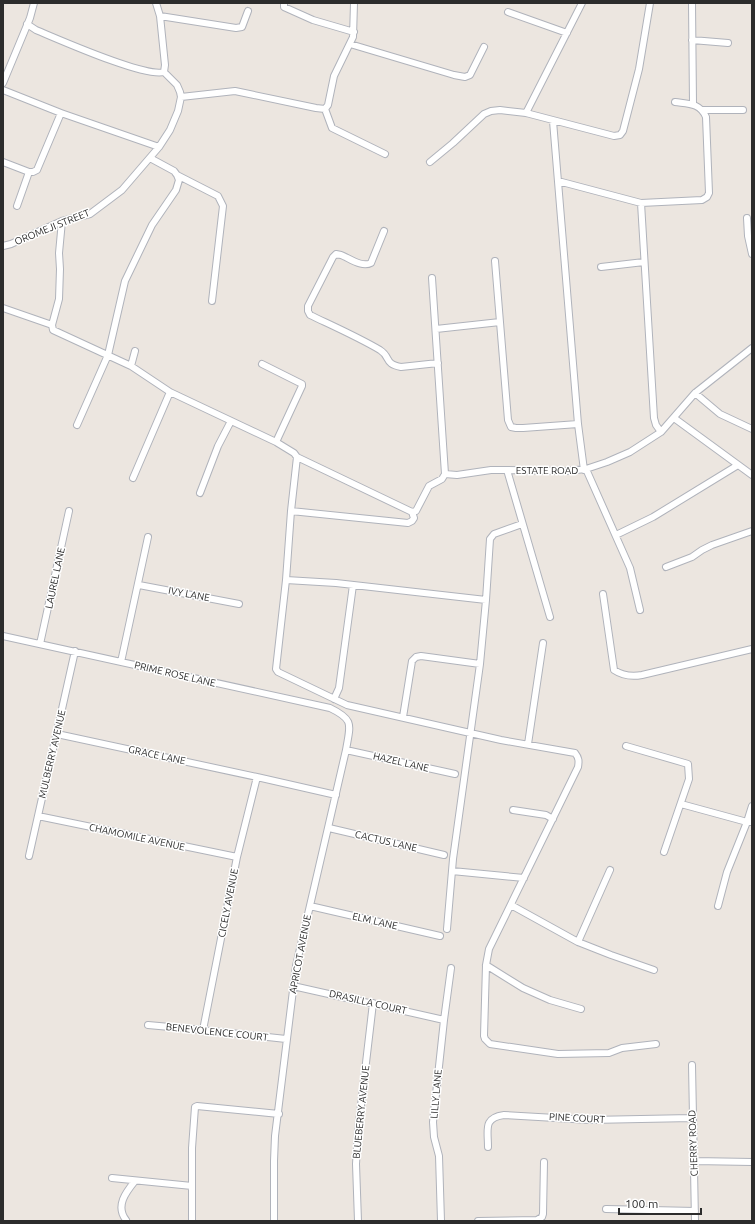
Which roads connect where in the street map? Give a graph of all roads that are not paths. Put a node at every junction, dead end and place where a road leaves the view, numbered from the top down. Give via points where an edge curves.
1 (34, 3) edge
2 (156, 3) edge
3 (284, 3) edge
4 (354, 3) edge
5 (582, 3) edge
6 (650, 3) edge
7 (692, 3) edge
8 (248, 11) dead end
9 (508, 12) dead end
10 (160, 16) junction
11 (27, 24) junction
12 (354, 32) junction
13 (567, 33) junction
14 (692, 40) junction
15 (728, 43) dead end
16 (350, 44) junction
17 (484, 47) dead end
18 (164, 72) junction
19 (3, 84) edge
20 (3, 90) edge
21 (181, 97) junction
22 (675, 102) dead end
23 (693, 104) junction
24 (325, 109) junction
25 (703, 110) junction
26 (743, 110) dead end
27 (61, 113) junction
28 (526, 113) junction
29 (553, 121) junction
30 (159, 147) junction
31 (385, 154) dead end
32 (150, 158) junction
33 (3, 162) edge
34 (430, 162) dead end
35 (29, 172) junction
36 (177, 175) junction
37 (558, 181) junction
38 (641, 203) junction
39 (17, 206) dead end
40 (747, 218) dead end
41 (62, 221) junction
42 (384, 231) dead end
43 (3, 246) edge
44 (752, 254) edge
45 (495, 261) dead end
46 (644, 262) junction
47 (601, 267) dead end
48 (432, 278) dead end
49 (212, 301) dead end
50 (3, 308) edge
51 (500, 322) junction
52 (52, 325) junction
53 (436, 330) junction
54 (752, 349) edge
55 (135, 351) dead end
56 (108, 355) junction
57 (262, 364) dead end
58 (438, 364) junction
59 (131, 366) junction
60 (170, 392) junction
61 (695, 393) junction
62 (674, 418) junction
63 (231, 420) junction
64 (77, 424) dead end
65 (578, 424) junction
66 (752, 429) edge
67 (661, 432) junction
68 (276, 442) junction
69 (297, 457) junction
70 (738, 465) junction
71 (585, 469) junction
72 (507, 470) junction
73 (445, 474) junction
74 (752, 475) edge
75 (133, 478) dead end
76 (200, 493) dead end
77 (70, 511) dead end
78 (290, 511) junction
79 (412, 512) junction
80 (522, 524) junction
81 (752, 531) edge
82 (616, 535) junction
83 (148, 537) dead end
84 (666, 567) dead end
85 (286, 580) junction
86 (139, 585) junction
87 (352, 585) junction
88 (603, 594) dead end
89 (486, 600) junction
90 (239, 604) dead end
91 (640, 610) dead end
92 (550, 617) dead end
93 (3, 636) edge
94 (543, 642) dead end
95 (40, 644) junction
96 (752, 649) edge
97 (75, 652) junction
98 (121, 662) junction
99 (480, 664) junction
100 (334, 699) junction
101 (345, 716) joint
102 (403, 717) junction
103 (471, 733) junction
104 (57, 734) junction
105 (528, 744) junction
106 (626, 746) dead end
107 (346, 750) junction
108 (455, 774) dead end
109 (257, 777) junction
110 (336, 795) junction
111 (681, 804) junction
112 (752, 806) edge
113 (513, 810) dead end
114 (38, 816) junction
115 (554, 819) junction
116 (749, 822) edge
117 (329, 828) junction
118 (664, 852) dead end
119 (444, 855) dead end
120 (29, 856) dead end
121 (237, 858) junction
122 (610, 870) dead end
123 (452, 871) junction
124 (524, 878) junction
125 (511, 905) junction
126 (310, 906) junction
127 (718, 906) dead end
128 (447, 928) dead end
129 (440, 936) dead end
130 (578, 942) junction
131 (486, 965) junction
132 (451, 968) dead end
133 (654, 970) dead end
134 (293, 986) junction
135 (373, 1003) junction
136 (581, 1009) dead end
137 (444, 1020) junction
138 (148, 1025) dead end
139 (203, 1030) junction
140 (286, 1039) junction
141 (656, 1044) dead end
142 (692, 1065) dead end
143 (279, 1114) junction
144 (692, 1118) junction
145 (488, 1147) dead end
146 (694, 1161) junction
147 (544, 1162) dead end
148 (752, 1162) edge
149 (112, 1178) dead end
150 (135, 1181) junction
151 (192, 1186) junction
152 (606, 1209) dead end
153 (695, 1211) junction
154 (126, 1220) dead end
155 (192, 1221) edge
156 (274, 1221) edge
157 (358, 1221) edge
158 (441, 1221) edge
159 (478, 1221) edge
160 (695, 1221) edge

1 - 11 street
2 - 10 street
3 - 12 street via 284,7 313,20
4 - 12 street
5 - 13 street
6 - 29 street via 639,69 620,135 614,136
7 - 14 street
8 - 10 street via 242,27 236,28
9 - 13 street
10 - 18 street
11 - 18 street via 36,30 128,66 159,74
11 - 19 street
12 - 16 street
13 - 28 street
14 - 15 street
14 - 23 street
16 - 17 street via 465,77 470,75
16 - 24 street via 334,76
18 - 21 street via 177,85
20 - 27 street
21 - 24 street via 235,91
21 - 30 street, OROMEJI STREET via 170,130
22 - 23 street
23 - 25 street
24 - 31 street via 332,128
25 - 26 street
25 - 38 street via 706,117 709,193 707,197 702,200
27 - 30 street
27 - 35 street via 39,167
28 - 29 street
28 - 34 street via 500,110 484,114
29 - 37 street
30 - 32 street, OROMEJI STREET
32 - 36 street
32 - 41 street, OROMEJI STREET via 122,190 90,214
33 - 35 street
35 - 39 street
36 - 49 street via 218,196 223,206
36 - 56 street via 179,180 176,190 152,225 125,281
37 - 38 street
37 - 65 street
38 - 46 street
40 - 44 street
41 - 43 street, OROMEJI STREET
41 - 52 street via 58,299
42 - 58 street via 368,265 340,255 333,256 308,306 308,311 381,351 390,363 396,366
45 - 51 street
46 - 47 street
46 - 67 street via 654,418
48 - 53 street
50 - 52 street
51 - 53 street
51 - 65 street via 508,420 511,427
52 - 56 street via 53,330
53 - 58 street
54 - 61 street, ESTATE ROAD
55 - 59 street
56 - 59 street
56 - 64 street
57 - 68 street via 302,384
58 - 73 street
59 - 60 street
60 - 63 street
60 - 75 street
61 - 62 street, ESTATE ROAD
61 - 66 street via 720,414
62 - 67 street, ESTATE ROAD
62 - 70 street
63 - 68 street
63 - 76 street
65 - 71 street
67 - 71 street, ESTATE ROAD via 630,452
68 - 69 street
69 - 78 street
69 - 79 street
70 - 74 street
70 - 82 street via 653,517
71 - 72 street, ESTATE ROAD
71 - 82 street
72 - 73 street, ESTATE ROAD
72 - 80 street
73 - 79 street via 442,479 429,486 416,511
77 - 95 street, LAUREL LANE
78 - 79 street via 408,523 414,518
78 - 85 street
80 - 89 street via 494,534 490,539
80 - 92 street
81 - 84 street via 712,545 692,557
82 - 91 street via 630,568
83 - 86 street
85 - 87 street
85 - 100 street via 276,669
86 - 90 street, IVY LANE
86 - 98 street
87 - 89 street
87 - 100 street via 339,688
88 - 96 street via 614,670 620,674 642,676
89 - 99 street
93 - 95 street, PRIME ROSE LANE
94 - 105 street
95 - 97 street, PRIME ROSE LANE
97 - 98 street, PRIME ROSE LANE
97 - 104 street, MULBERRY AVENUE
98 - 101 street, PRIME ROSE LANE via 330,708
99 - 102 street via 416,657 412,661
99 - 103 street
100 - 102 street via 347,705
101 - 107 street, APRICOT AVENUE via 350,727
102 - 103 street
103 - 105 street
103 - 123 street
104 - 109 street, GRACE LANE
104 - 114 street, MULBERRY AVENUE
105 - 115 street via 575,753 578,757 578,767
106 - 111 street via 688,764 689,778
107 - 108 street, HAZEL LANE
107 - 110 street, APRICOT AVENUE
109 - 110 street, GRACE LANE
109 - 121 street, CICELY AVENUE
110 - 117 street, APRICOT AVENUE
111 - 116 street
111 - 118 street
112 - 116 street
113 - 115 street via 546,815
114 - 120 street, MULBERRY AVENUE
114 - 121 street, CHAMOMILE AVENUE
115 - 124 street
116 - 127 street via 727,872
117 - 119 street, CACTUS LANE
117 - 126 street, APRICOT AVENUE
121 - 139 street, CICELY AVENUE
122 - 130 street
123 - 124 street
123 - 128 street
124 - 125 street
125 - 130 street
125 - 131 street via 489,949
126 - 129 street, ELM LANE
126 - 134 street, APRICOT AVENUE
130 - 133 street
131 - 136 street via 523,988 550,1000
131 - 141 street via 484,1036 490,1044 573,1054 609,1053 622,1048
132 - 137 street, LILLY LANE
134 - 135 street, DRASILLA COURT
134 - 140 street, APRICOT AVENUE
135 - 137 street, DRASILLA COURT
135 - 157 street, BLUEBERRY AVENUE via 358,1131
137 - 158 street, LILLY LANE via 433,1122 439,1156
138 - 139 street, BENEVOLENCE COURT
139 - 140 street, BENEVOLENCE COURT
140 - 143 street, APRICOT AVENUE
142 - 144 street, CHERRY ROAD
143 - 151 street via 196,1106
143 - 156 street, APRICOT AVENUE via 275,1136
144 - 145 street, PINE COURT via 590,1120 504,1115 492,1118 488,1128
144 - 146 street, CHERRY ROAD
146 - 148 street
146 - 153 street, CHERRY ROAD
147 - 159 street via 542,1217 537,1220
149 - 150 street
150 - 151 street
150 - 154 street via 122,1201 122,1215
151 - 155 street
152 - 153 street
153 - 160 street, CHERRY ROAD

